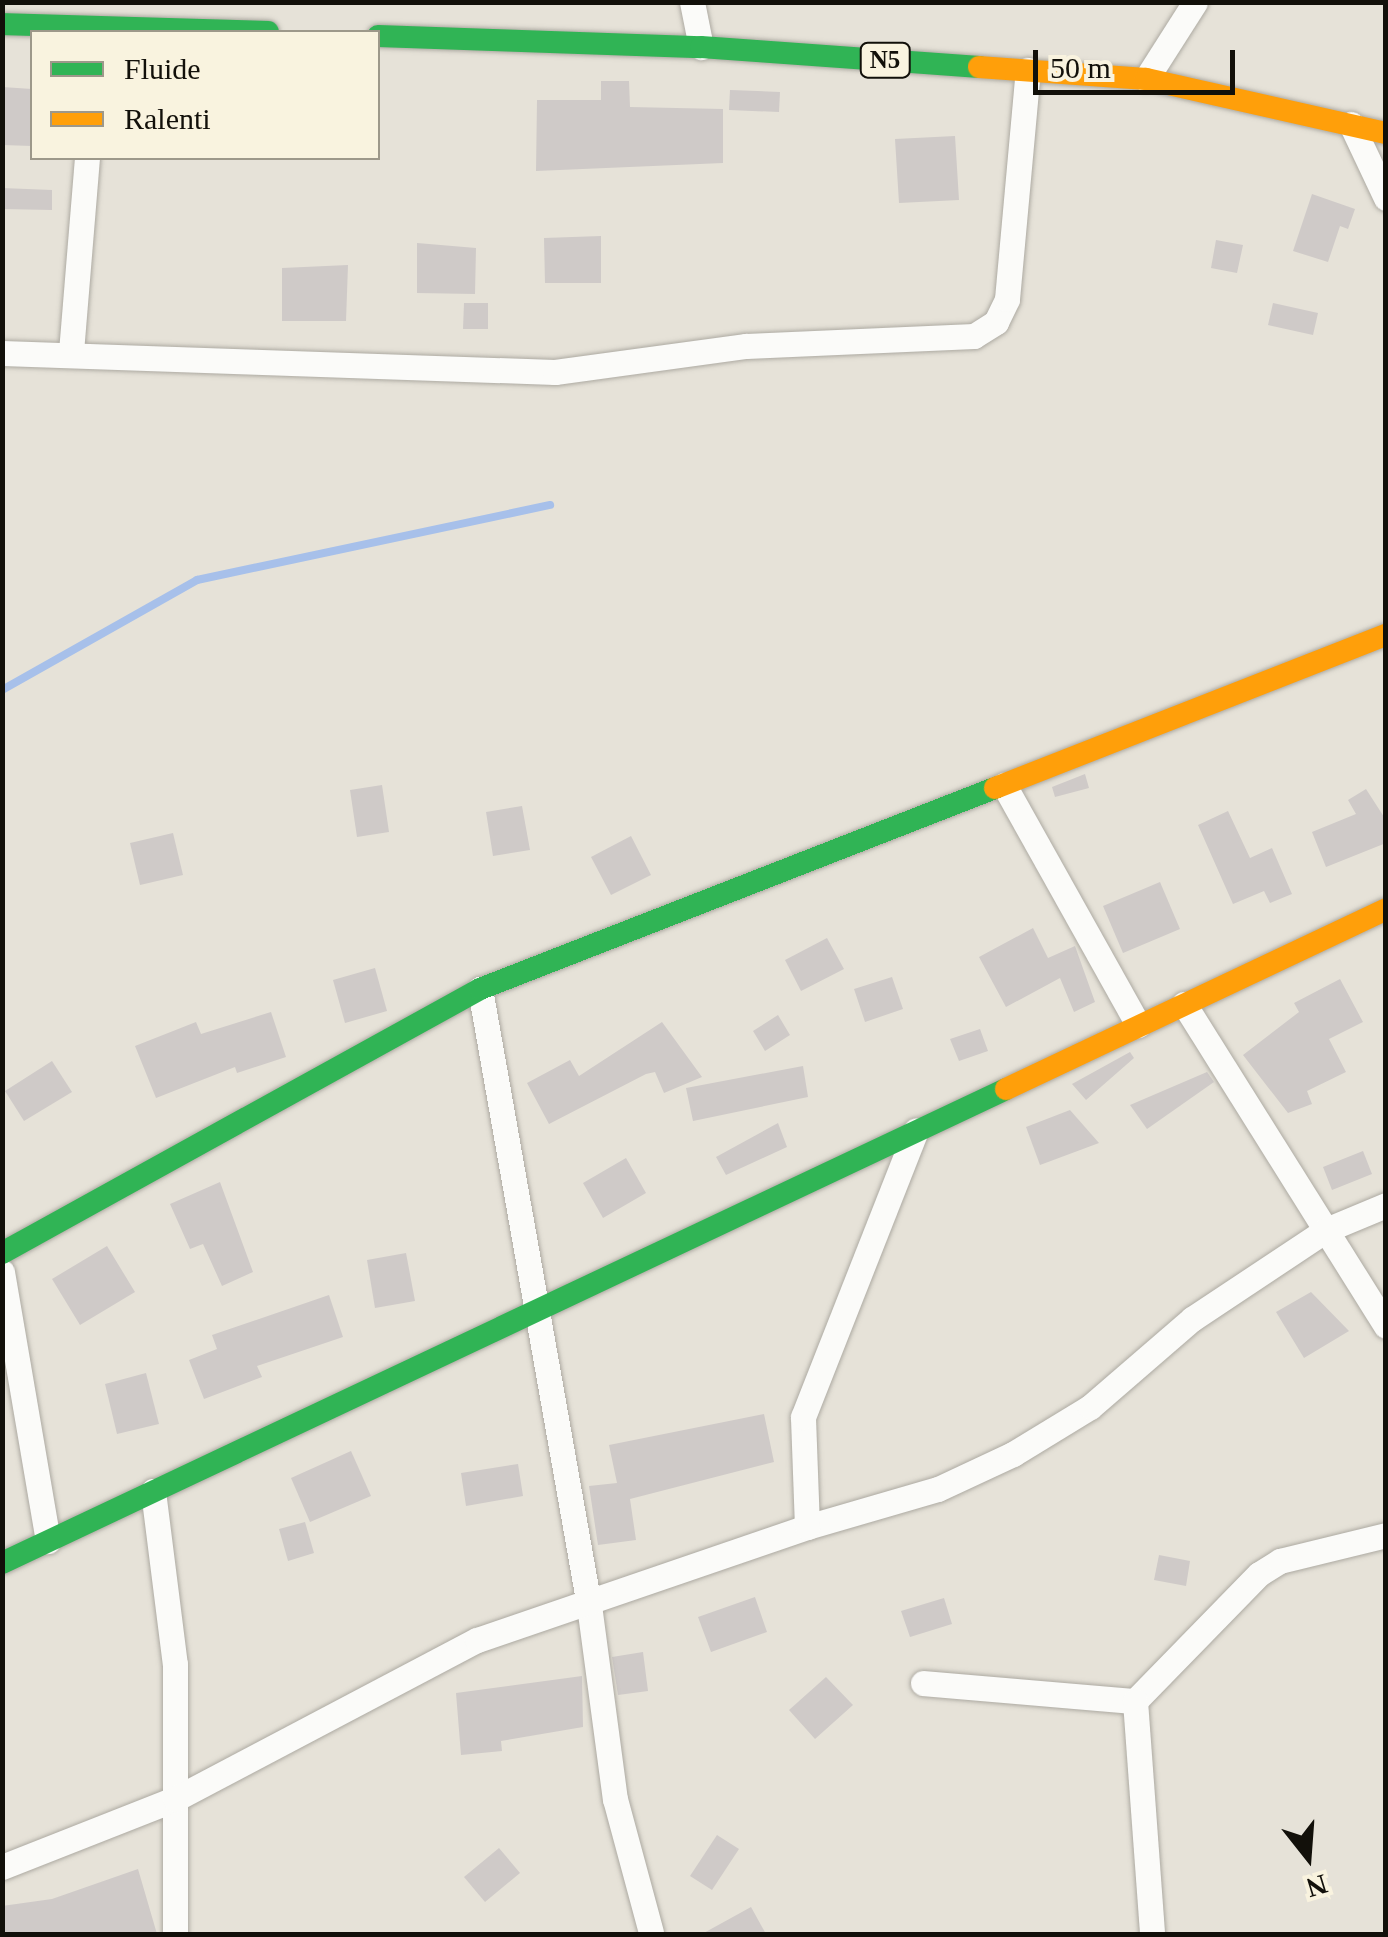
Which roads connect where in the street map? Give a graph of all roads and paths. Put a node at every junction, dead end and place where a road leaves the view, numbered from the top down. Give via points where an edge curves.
1 (692, 2) edge
2 (1195, 2) edge
3 (66, 14) edge
4 (2, 24) edge
5 (98, 30) edge
6 (380, 36) edge
7 (701, 47) junction
8 (1028, 70) junction
9 (1146, 80) junction
10 (1351, 124) junction
11 (1386, 134) edge
12 (87, 160) edge
13 (1386, 198) edge
14 (71, 352) junction
15 (2, 353) edge
16 (1386, 635) edge
17 (1004, 785) junction
18 (1386, 909) edge
19 (480, 989) junction
20 (1184, 1004) junction
21 (1138, 1026) junction
22 (916, 1130) junction
23 (1386, 1205) edge
24 (1326, 1230) junction
25 (2, 1253) edge
26 (2, 1272) edge
27 (533, 1311) junction
28 (1386, 1326) edge
29 (153, 1490) junction
30 (807, 1527) junction
31 (1386, 1535) edge
32 (48, 1541) junction
33 (2, 1562) edge
34 (589, 1605) junction
35 (923, 1682) dead end
36 (1135, 1701) junction
37 (175, 1799) junction
38 (2, 1867) edge
39 (651, 1932) dead end
40 (176, 1934) edge
41 (1152, 1934) edge

1 - 7 street
2 - 9 street
3 - 4 main road
3 - 5 main road
6 - 7 main road, N5
7 - 8 main road, N5
8 - 9 main road, N5
8 - 14 street via 1007,299 996,322 974,336 726,348 555,372
9 - 10 main road, N5
10 - 11 main road, N5
10 - 13 street
12 - 14 street
14 - 15 street
16 - 17 main road
17 - 19 main road
17 - 21 street
18 - 20 main road
19 - 25 main road
19 - 27 street
20 - 21 main road
20 - 24 street
21 - 22 main road
22 - 27 main road
22 - 30 street via 802,1416
23 - 24 street
24 - 28 street
24 - 30 street via 1192,1320 1090,1407 1013,1454 938,1490
26 - 32 street
27 - 29 main road
27 - 34 street
29 - 32 main road
29 - 37 street via 175,1664
30 - 34 street
31 - 36 street via 1280,1561 1258,1574
32 - 33 main road
34 - 37 street via 478,1640
34 - 39 street via 615,1799
35 - 36 street
36 - 41 street
37 - 38 street
37 - 40 street

